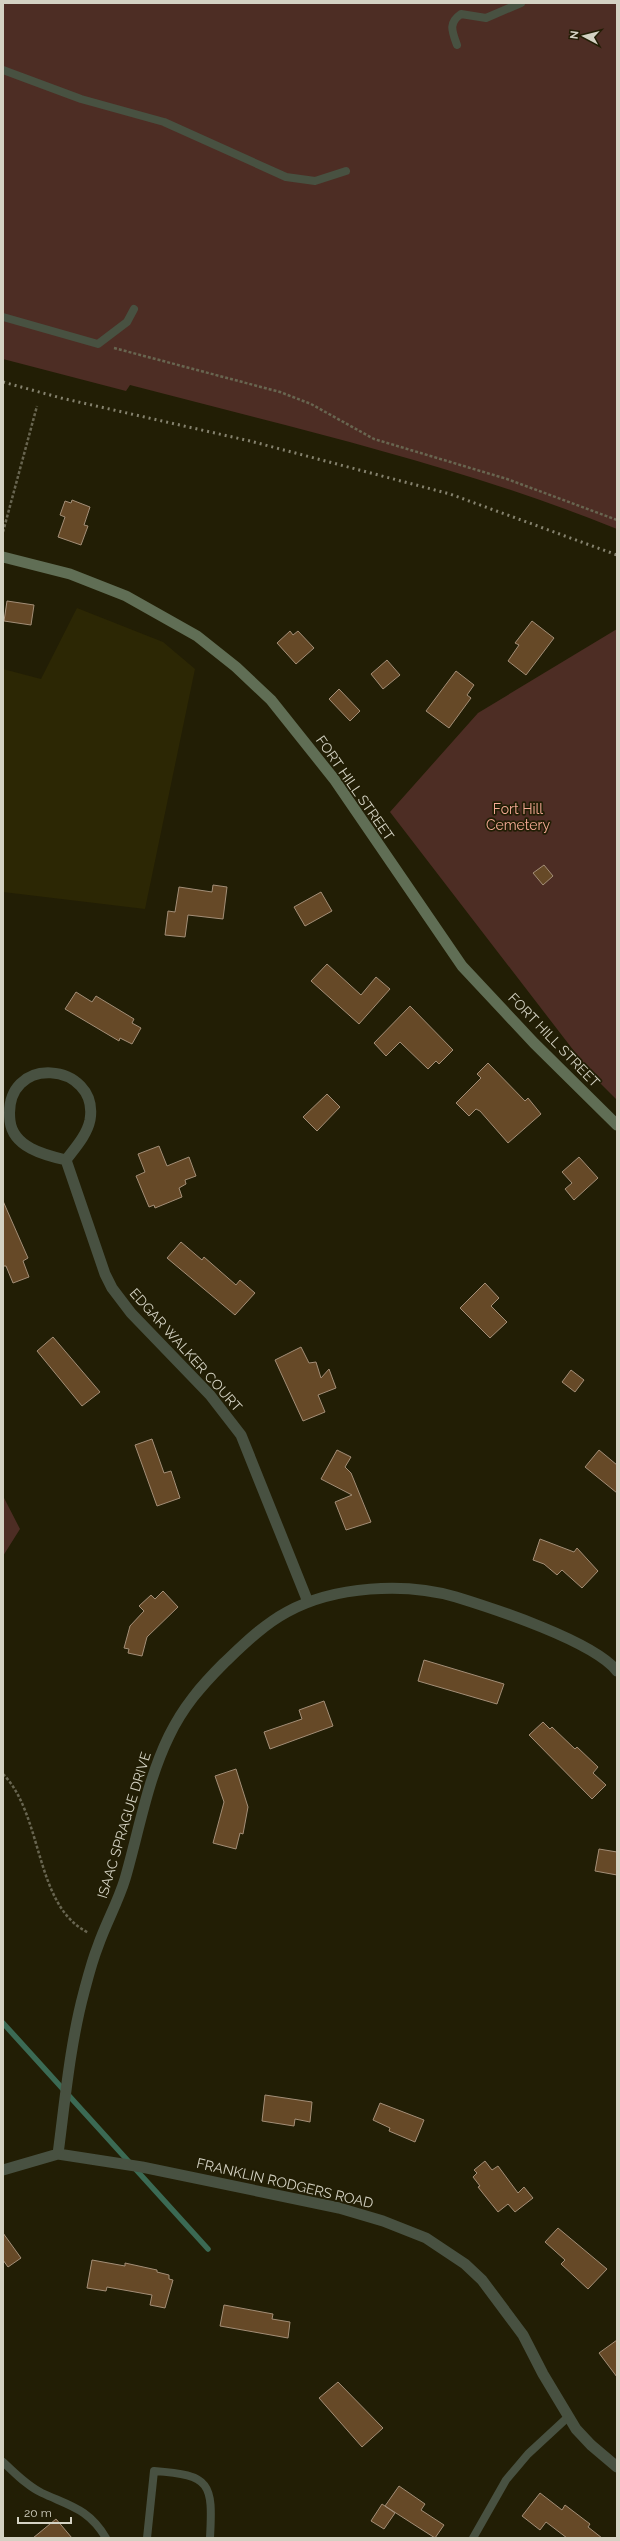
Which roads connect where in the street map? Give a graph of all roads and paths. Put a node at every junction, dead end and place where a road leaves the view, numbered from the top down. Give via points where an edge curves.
1 (520, 3) edge
2 (456, 45) dead end
3 (3, 70) edge
4 (346, 171) dead end
5 (134, 309) dead end
6 (3, 317) edge
7 (98, 344) junction
8 (37, 406) dead end
9 (617, 520) edge
10 (3, 532) edge
11 (3, 557) edge
12 (617, 1125) edge
13 (66, 1160) junction
14 (308, 1602) junction
15 (615, 1664) edge
16 (3, 1774) edge
17 (101, 1939) junction
18 (58, 2154) junction
19 (3, 2170) edge
20 (568, 2418) junction
21 (3, 2462) edge
22 (617, 2467) edge
23 (106, 2538) edge
24 (147, 2538) edge
25 (210, 2538) edge
26 (473, 2538) edge

1 - 2 lane via 486,18 461,14 454,20 451,28
3 - 4 lane via 81,99 164,122 286,177 315,181
5 - 7 lane via 127,322
6 - 7 lane
7 - 9 path via 280,392 311,404 374,439 507,479
8 - 10 path
11 - 12 main road, FORT HILL STREET via 70,574 126,596 197,636 241,672 271,700 334,779 462,966 534,1043
13 - 13 street via 90,1120 88,1097 83,1088 71,1079 57,1074 37,1074 20,1083 15,1089 9,1106 12,1129 15,1136 29,1147
13 - 14 street, EDGAR WALKER COURT via 96,1250 112,1288 131,1313 210,1395 241,1435
14 - 15 street, ISAAC SPRAGUE DRIVE via 397,1586 447,1594 542,1627
14 - 17 street, ISAAC SPRAGUE DRIVE via 287,1612 254,1635 205,1680 190,1698 159,1757 124,1880
16 - 17 path via 26,1809 57,1902 68,1919
17 - 18 street, ISAAC SPRAGUE DRIVE via 79,2014
18 - 19 street, FRANKLIN RODGERS ROAD
18 - 20 street, FRANKLIN RODGERS ROAD via 142,2167 339,2208 384,2221 426,2238 465,2264 497,2298 523,2335
20 - 22 street, FRANKLIN RODGERS ROAD via 591,2445
20 - 26 lane via 528,2454 506,2480
21 - 23 lane via 41,2492 75,2506 88,2515
24 - 25 lane via 154,2471 190,2475 201,2479 206,2485 212,2509

